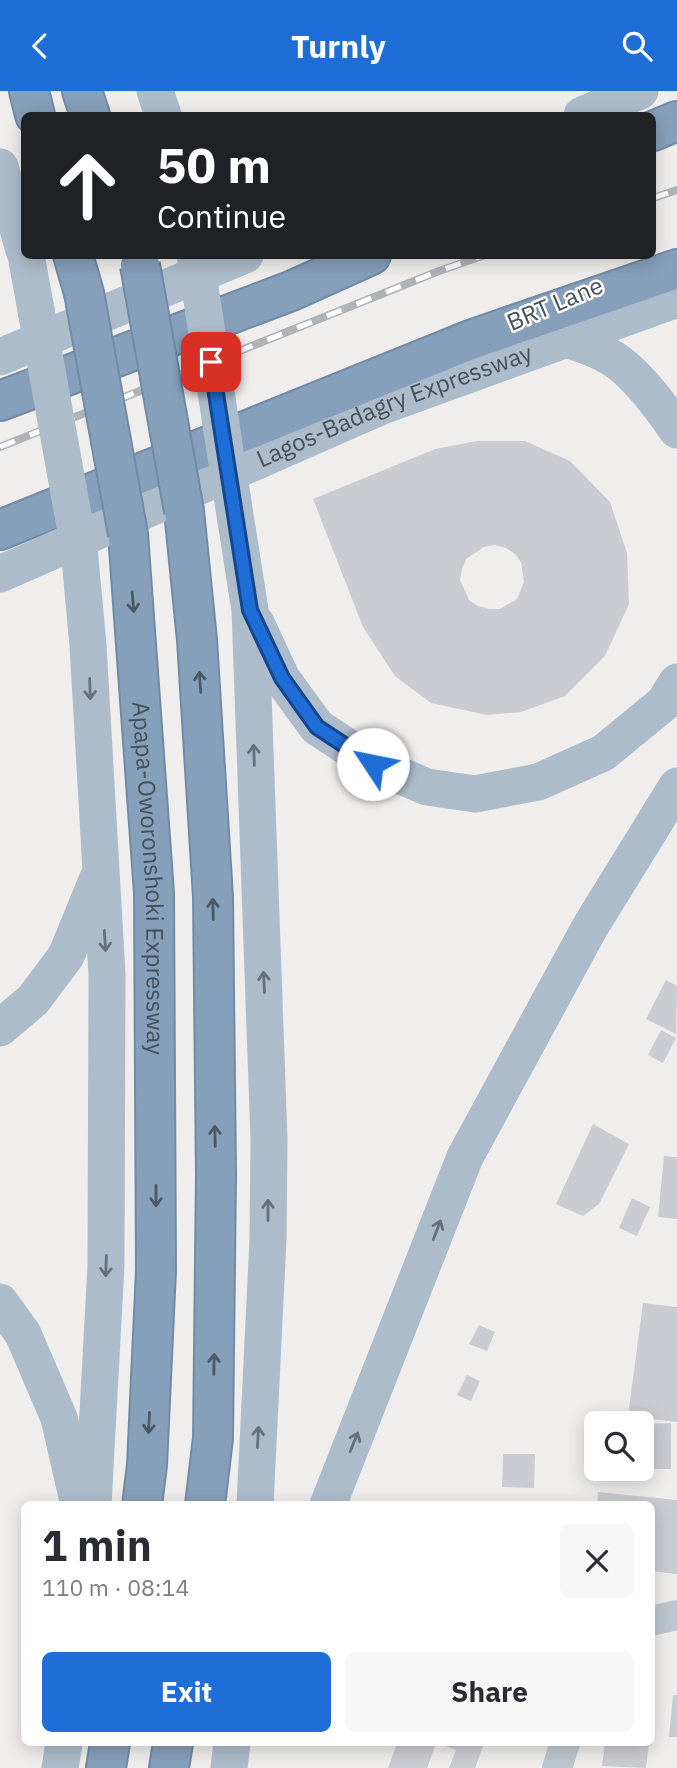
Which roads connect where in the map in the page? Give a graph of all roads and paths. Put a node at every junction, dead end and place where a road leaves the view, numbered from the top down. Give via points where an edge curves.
1 (29, 91) edge
2 (82, 91) edge
3 (587, 91) edge
4 (640, 91) edge
5 (34, 112) edge
6 (89, 112) edge
7 (567, 112) edge
8 (589, 112) edge
9 (677, 121) edge
10 (656, 130) edge
11 (677, 142) edge
12 (656, 150) edge
13 (0, 167) edge
14 (21, 240) edge
15 (677, 253) edge
16 (27, 259) edge
17 (75, 259) edge
18 (196, 259) edge
19 (235, 259) edge
20 (362, 259) edge
21 (373, 259) edge
22 (138, 260) edge
23 (677, 268) edge
24 (291, 291) junction
25 (677, 299) edge
26 (472, 339) junction
27 (566, 339) junction
28 (0, 357) edge
29 (0, 401) edge
30 (677, 431) edge
31 (0, 530) edge
32 (0, 574) edge
33 (250, 610) junction
34 (677, 683) edge
35 (677, 786) edge
36 (101, 871) junction
37 (0, 1028) edge
38 (0, 1302) edge
39 (78, 1501) edge
40 (93, 1501) edge
41 (142, 1501) edge
42 (205, 1501) edge
43 (255, 1501) edge
44 (330, 1501) edge
45 (677, 1615) edge
46 (655, 1620) edge
47 (64, 1746) edge
48 (110, 1746) edge
49 (173, 1746) edge
50 (564, 1746) edge
51 (60, 1768) edge
52 (106, 1768) edge
53 (169, 1768) edge
54 (557, 1768) edge

1 - 5 highway
2 - 6 highway
3 - 7 main road via 580,104
4 - 8 main road
9 - 10 highway
11 - 12 street
13 - 14 main road
15 - 26 street, BRT Lane
16 -> 36 main road, Apapa-Oworonshoki Expressway, bridge via 79,548
17 -> 41 highway, Apapa-Oworonshoki Expressway, bridge via 128,534 154,893 156,1269
18 - 33 main road, bridge
19 - 28 main road
20 - 24 highway
21 - 24 street
42 -> 22 highway, bridge via 213,1438 213,897 184,511
23 - 26 highway, Lagos-Badagry Expressway
24 - 29 highway
25 - 27 main road, Lagos-Badagry Expressway
26 - 31 highway, Lagos-Badagry Expressway
27 - 30 main road via 613,359 658,402
27 - 32 main road, Lagos-Badagry Expressway via 382,406
33 - 34 main road via 282,678 317,727 373,764 427,787 475,794 538,782 603,753 664,703
43 -> 33 main road via 269,1139
44 -> 35 main road via 465,1157 590,927
36 - 37 main road via 66,956 33,1000
36 -> 40 main road, Apapa-Oworonshoki Expressway via 107,974 106,1265
38 - 39 main road via 23,1334 59,1418
45 - 46 street
47 - 51 main road
48 - 52 highway
49 - 53 highway
50 - 54 street

